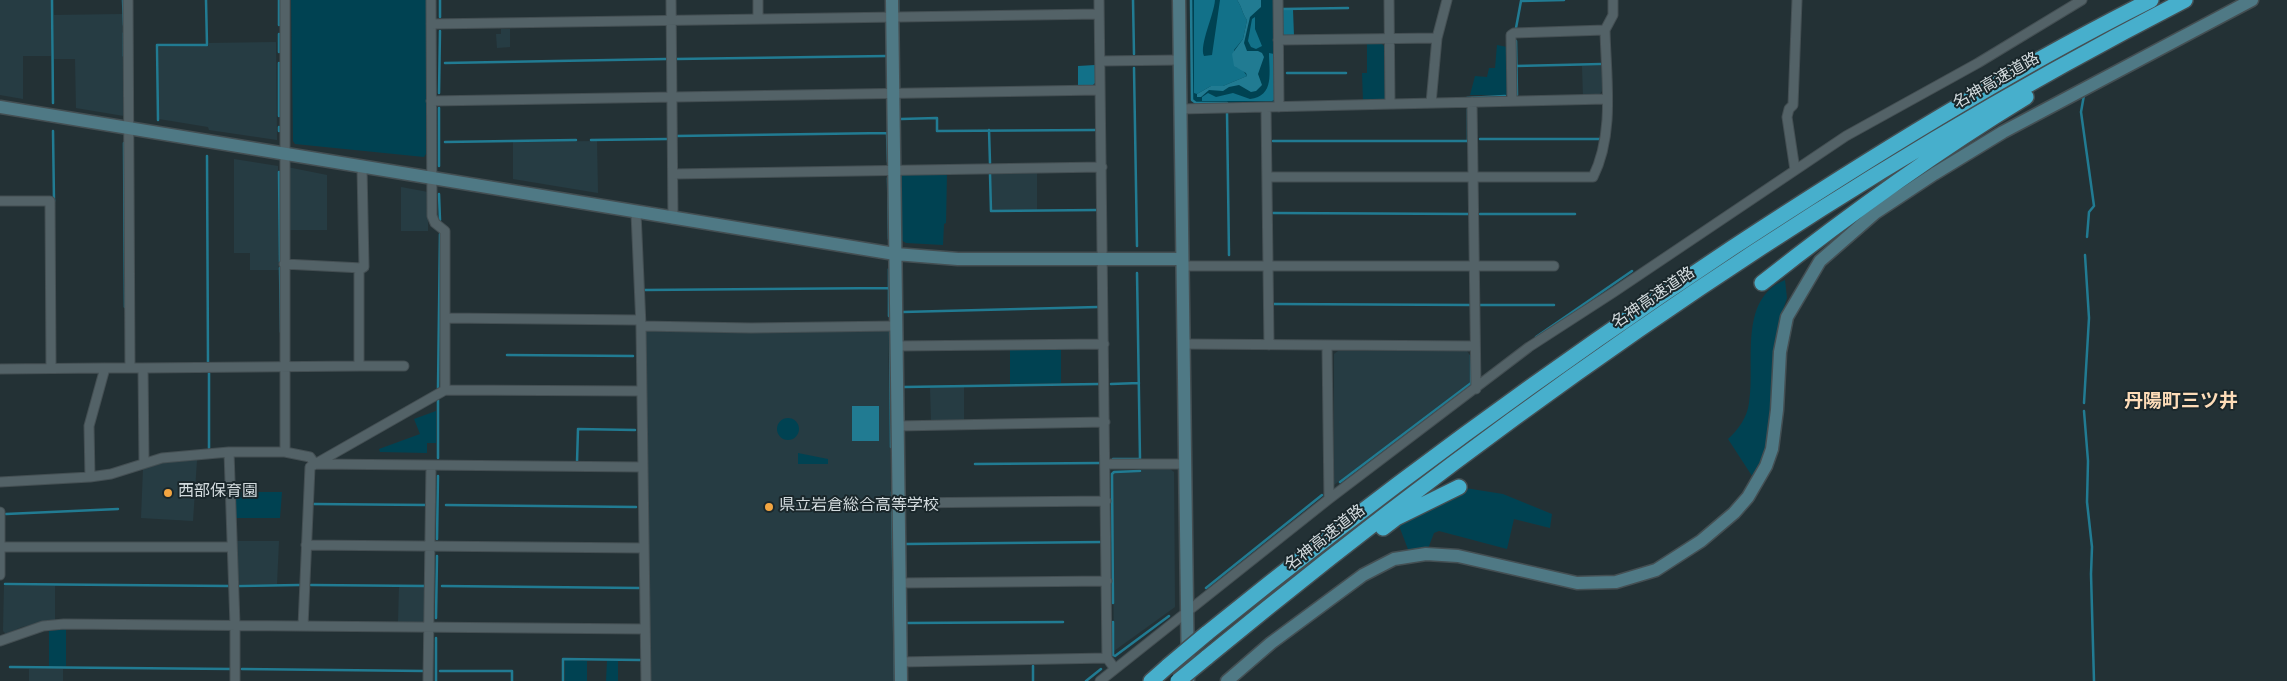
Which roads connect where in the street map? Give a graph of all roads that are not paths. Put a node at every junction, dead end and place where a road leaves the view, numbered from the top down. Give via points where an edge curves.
1 (128, 0) edge
2 (285, 0) edge
3 (431, 0) edge
4 (671, 0) edge
5 (758, 0) edge
6 (892, 0) edge
7 (1099, 0) edge
8 (1179, 0) edge
9 (1278, 0) edge
10 (1389, 0) edge
11 (1447, 0) edge
12 (1613, 0) edge
13 (1797, 0) edge
14 (2082, 0) edge
15 (2151, 0) edge
16 (2185, 0) edge
17 (2252, 0) edge
18 (1100, 14) junction
19 (892, 17) junction
20 (758, 20) junction
21 (671, 21) junction
22 (431, 24) junction
23 (1605, 30) junction
24 (2124, 31) junction
25 (1437, 38) junction
26 (1389, 39) junction
27 (1278, 40) junction
28 (1180, 60) junction
29 (1100, 62) junction
30 (1100, 90) junction
31 (893, 94) junction
32 (672, 97) junction
33 (1606, 99) junction
34 (431, 101) junction
35 (1512, 101) junction
36 (1472, 102) junction
37 (1431, 103) junction
38 (1390, 104) junction
39 (0, 107) edge
40 (1266, 107) junction
41 (1279, 107) junction
42 (1180, 109) junction
43 (130, 128) junction
44 (284, 155) junction
45 (362, 168) junction
46 (1102, 168) junction
47 (894, 170) junction
48 (1795, 170) junction
49 (673, 174) junction
50 (1267, 177) junction
51 (1473, 177) junction
52 (432, 179) junction
53 (0, 201) edge
54 (636, 213) junction
55 (674, 219) junction
56 (895, 254) junction
57 (1103, 259) junction
58 (1182, 263) junction
59 (284, 264) junction
60 (1268, 266) junction
61 (1474, 266) junction
62 (1554, 266) dead end
63 (362, 268) junction
64 (1762, 283) dead end
65 (445, 318) junction
66 (640, 323) junction
67 (896, 326) junction
68 (1104, 344) junction
69 (1183, 344) junction
70 (1269, 345) junction
71 (1327, 345) junction
72 (896, 346) junction
73 (1475, 346) junction
74 (359, 366) junction
75 (404, 366) dead end
76 (285, 367) junction
77 (51, 368) junction
78 (105, 368) junction
79 (130, 368) junction
80 (143, 368) junction
81 (0, 369) edge
82 (1476, 389) junction
83 (445, 390) junction
84 (641, 391) junction
85 (1105, 422) junction
86 (898, 426) junction
87 (228, 452) junction
88 (285, 452) junction
89 (144, 463) junction
90 (315, 464) junction
91 (1105, 464) junction
92 (1185, 464) junction
93 (431, 466) junction
94 (642, 467) junction
95 (90, 477) junction
96 (0, 482) edge
97 (1459, 488) dead end
98 (1329, 499) junction
99 (1106, 502) junction
100 (898, 503) junction
101 (0, 512) edge
102 (306, 545) junction
103 (430, 546) junction
104 (0, 547) edge
105 (232, 548) junction
106 (644, 548) junction
107 (1316, 567) junction
108 (0, 575) edge
109 (1107, 581) junction
110 (900, 583) junction
111 (1186, 612) junction
112 (235, 625) junction
113 (303, 626) junction
114 (429, 627) junction
115 (645, 629) junction
116 (0, 642) edge
117 (1108, 658) junction
118 (900, 662) junction
119 (1115, 669) junction
120 (235, 681) edge
121 (428, 681) edge
122 (646, 681) edge
123 (901, 681) edge
124 (1100, 681) edge
125 (1151, 681) edge
126 (1178, 681) edge
127 (1188, 681) edge
128 (1227, 681) edge

1 - 43 street
2 - 44 street via 287,142
3 - 22 street
4 - 21 street
5 - 20 street
6 - 19 street
7 - 18 street
8 - 28 street
9 - 27 street
10 - 26 street
11 - 25 street
12 - 23 street via 1613,15
13 - 48 street via 1793,106 1789,108 1787,117
14 - 48 street via 1846,136
15 - 125 highway, 名神高速道路, bridge via 2071,42 1851,170 1629,317 1420,468 1268,584
16 - 24 highway, 名神高速道路
17 - 128 street via 2003,132 1875,213 1820,261 1787,317 1780,352 1772,449 1766,466 1748,497 1701,541 1656,570 1616,582 1577,583 1458,556 1426,554 1394,559 1363,575 1271,643
18 - 19 street
18 - 29 street
19 - 20 street
19 - 31 street
20 - 21 street
21 - 22 street
21 - 32 street
22 - 34 street
23 - 33 street
23 - 35 street via 1514,32
24 - 64 highway via 2109,46 1925,162
24 - 107 highway, 名神高速道路 via 1950,130 1720,275 1443,471
25 - 26 street
25 - 37 street
26 - 27 street
26 - 38 street
27 - 41 street
28 - 29 street
28 - 42 street
29 - 30 street
30 - 31 street
30 - 46 street
31 - 32 street
31 - 47 street
32 - 34 street
32 - 49 street
33 - 35 street
33 - 51 street via 1604,142 1592,177
34 - 52 street
35 - 36 street
36 - 37 street
36 - 51 street
37 - 38 street
38 - 41 street
39 - 43 street
40 - 41 street
40 - 42 street
40 - 50 street
42 - 58 street
43 - 44 street
43 - 79 street
44 - 45 street
44 - 59 street
45 - 52 street
45 - 63 street
46 - 47 street
46 - 57 street
47 - 49 street
47 - 56 street
48 - 82 street via 1529,347
49 - 55 street
50 - 51 street
50 - 60 street
51 - 61 street
52 - 54 street
52 - 65 street via 432,216 445,231
53 - 77 street via 50,201
54 - 55 street
54 - 66 street
55 - 56 street
56 - 57 street via 958,259
56 - 67 street
57 - 58 street
57 - 68 street
58 - 60 street
58 - 69 street
59 - 63 street
59 - 76 street
60 - 61 street
60 - 70 street
61 - 62 street
61 - 73 street
63 - 74 street via 359,270
65 - 66 street
65 - 83 street
66 - 67 street via 751,328
66 - 84 street
67 - 72 street
68 - 72 street
68 - 85 street
69 - 70 street
69 - 92 street
70 - 71 street
71 - 73 street
71 - 98 street
72 - 86 street
73 - 82 street
74 - 75 street
74 - 76 street
76 - 80 street
76 - 88 street
77 - 78 street
77 - 81 street
78 - 79 street
78 - 95 street via 89,426
79 - 80 street
80 - 89 street
82 - 98 street
83 - 84 street
83 - 90 street
84 - 94 street
85 - 86 street
85 - 91 street
86 - 100 street
87 - 88 street
87 - 89 street via 162,458
87 - 105 street
88 - 90 street via 310,457
89 - 95 street
90 - 93 street
90 - 102 street via 310,467
91 - 92 street
91 - 99 street
92 - 111 street
93 - 94 street
93 - 103 street
94 - 106 street
95 - 96 street
97 - 107 highway via 1396,518 1346,555
98 - 111 street
99 - 100 street
99 - 109 street
100 - 110 street
101 - 104 street
102 - 103 street
102 - 113 street
103 - 106 street
103 - 114 street
104 - 105 street
104 - 108 street
105 - 112 street
106 - 115 street
107 - 126 highway, 名神高速道路, bridge
109 - 110 street
109 - 117 street
110 - 118 street
111 - 119 street
111 - 127 street
112 - 113 street
112 - 116 street via 64,624 43,626
112 - 120 street
113 - 114 street
114 - 115 street
114 - 121 street
115 - 122 street
117 - 118 street
117 - 119 street
118 - 123 street
119 - 124 street

